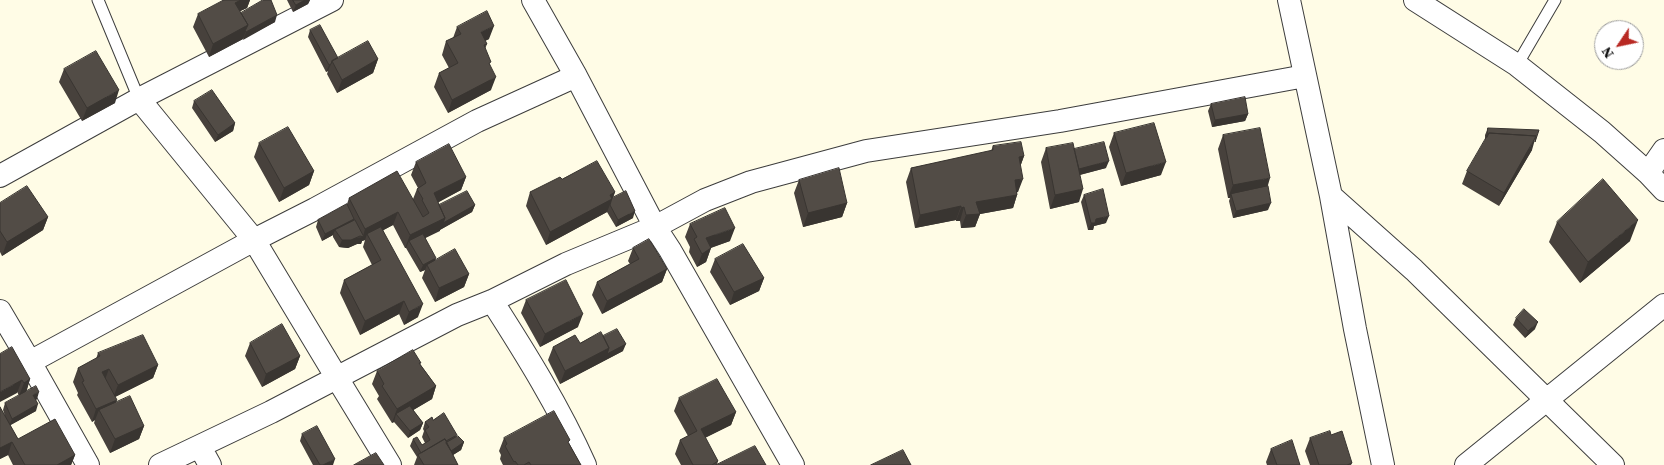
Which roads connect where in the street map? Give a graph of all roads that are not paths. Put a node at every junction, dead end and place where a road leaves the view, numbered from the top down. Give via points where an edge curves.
1 (98, 0) edge
2 (332, 0) edge
3 (533, 0) edge
4 (1289, 0) edge
5 (1416, 0) edge
6 (1555, 0) edge
7 (1517, 64) junction
8 (576, 76) junction
9 (1305, 76) junction
10 (140, 99) junction
11 (1664, 150) edge
12 (1648, 174) junction
13 (0, 176) edge
14 (1664, 190) edge
15 (1331, 196) junction
16 (655, 227) junction
17 (254, 240) junction
18 (492, 301) junction
19 (1664, 305) edge
20 (0, 310) edge
21 (30, 362) junction
22 (337, 378) junction
23 (1546, 400) junction
24 (205, 456) edge
25 (88, 465) edge
26 (160, 465) edge
27 (390, 465) edge
28 (585, 465) edge
29 (794, 465) edge
30 (1383, 465) edge
31 (1466, 465) edge
32 (1613, 465) edge

1 - 10 lane
2 - 10 street
3 - 8 street
4 - 9 street
5 - 7 street
6 - 7 lane
7 - 12 street via 1602,132
8 - 16 street
8 - 17 street via 478,121
9 - 15 street
9 - 16 street via 1060,121 866,151 751,182 705,200
10 - 13 street
10 - 17 street
11 - 12 street
12 - 14 street
15 - 23 street via 1414,270
15 - 30 street
16 - 18 street via 566,264
16 - 29 street
17 - 21 street
17 - 22 street
18 - 22 street
18 - 28 street via 569,429
19 - 23 street
20 - 21 street
21 - 25 street
22 - 24 street
22 - 27 street
23 - 31 street
23 - 32 street
24 - 26 street

